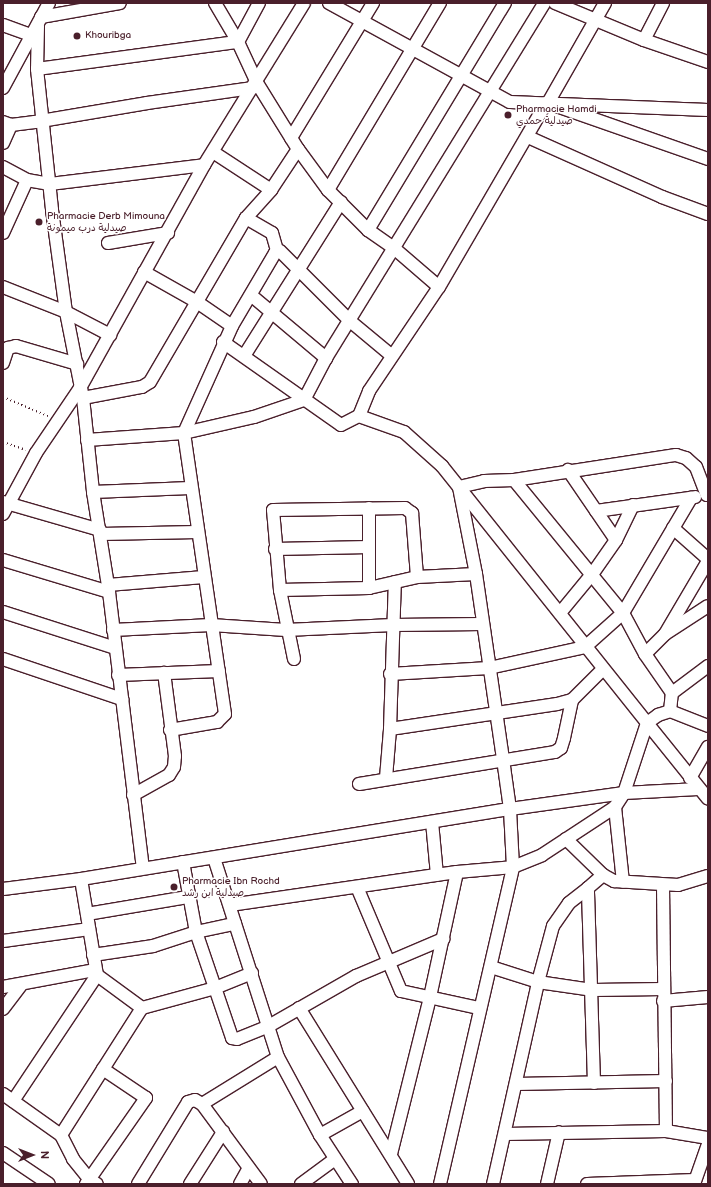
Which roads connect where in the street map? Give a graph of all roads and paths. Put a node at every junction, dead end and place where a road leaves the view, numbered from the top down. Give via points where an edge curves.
1 (49, 3) edge
2 (117, 3) edge
3 (215, 3) edge
4 (259, 3) edge
5 (304, 3) edge
6 (329, 3) edge
7 (373, 3) edge
8 (440, 3) edge
9 (505, 3) edge
10 (544, 3) edge
11 (555, 3) edge
12 (605, 3) edge
13 (663, 3) edge
14 (596, 18) junction
15 (363, 22) junction
16 (3, 25) edge
17 (37, 26) junction
18 (644, 40) junction
19 (238, 42) junction
20 (413, 48) junction
21 (708, 62) edge
22 (37, 69) junction
23 (462, 76) junction
24 (5, 82) edge
25 (255, 85) junction
26 (491, 91) junction
27 (547, 103) junction
28 (705, 111) edge
29 (42, 120) junction
30 (7, 123) edge
31 (528, 137) junction
32 (291, 138) junction
33 (3, 143) edge
34 (298, 149) junction
35 (213, 152) junction
36 (708, 159) edge
37 (204, 165) junction
38 (3, 167) edge
39 (26, 180) junction
40 (50, 184) junction
41 (270, 190) junction
42 (328, 190) junction
43 (341, 202) junction
44 (708, 214) edge
45 (246, 218) junction
46 (368, 230) junction
47 (3, 233) edge
48 (168, 233) junction
49 (108, 243) dead end
50 (395, 249) junction
51 (277, 251) junction
52 (299, 270) junction
53 (144, 272) junction
54 (3, 287) edge
55 (439, 287) junction
56 (252, 296) junction
57 (197, 302) junction
58 (66, 312) junction
59 (273, 312) junction
60 (350, 321) junction
61 (232, 326) junction
62 (110, 335) junction
63 (3, 341) edge
64 (223, 342) junction
65 (16, 346) junction
66 (391, 355) junction
67 (244, 356) junction
68 (326, 358) junction
69 (3, 364) edge
70 (77, 364) junction
71 (82, 393) junction
72 (3, 398) edge
73 (304, 400) junction
74 (359, 416) junction
75 (58, 420) junction
76 (184, 433) junction
77 (87, 440) junction
78 (3, 442) edge
79 (36, 453) junction
80 (568, 470) junction
81 (514, 480) junction
82 (459, 487) junction
83 (190, 488) junction
84 (93, 492) junction
85 (708, 496) edge
86 (691, 498) junction
87 (633, 506) junction
88 (5, 507) edge
89 (369, 508) junction
90 (596, 511) junction
91 (673, 528) junction
92 (101, 532) junction
93 (197, 532) junction
94 (616, 540) junction
95 (369, 547) junction
96 (275, 549) junction
97 (3, 560) edge
98 (708, 560) edge
99 (593, 573) junction
100 (476, 574) junction
101 (204, 577) junction
102 (417, 577) junction
103 (395, 582) junction
104 (109, 588) junction
105 (369, 588) junction
106 (280, 590) junction
107 (708, 606) edge
108 (3, 612) edge
109 (560, 613) junction
110 (623, 613) junction
111 (482, 624) junction
112 (212, 625) junction
113 (393, 625) junction
114 (113, 630) junction
115 (286, 630) junction
116 (665, 634) junction
117 (585, 647) junction
118 (115, 648) junction
119 (645, 654) junction
120 (3, 658) edge
121 (294, 659) dead end
122 (708, 666) edge
123 (489, 668) junction
124 (603, 669) junction
125 (219, 671) junction
126 (164, 673) junction
127 (390, 674) junction
128 (118, 675) junction
129 (672, 693) junction
130 (122, 699) junction
131 (572, 700) junction
132 (670, 711) junction
133 (495, 713) junction
134 (647, 723) junction
135 (708, 726) edge
136 (390, 729) junction
137 (170, 730) junction
138 (708, 747) edge
139 (503, 759) junction
140 (386, 778) junction
141 (690, 778) junction
142 (359, 784) dead end
143 (698, 789) junction
144 (624, 793) junction
145 (133, 795) junction
146 (708, 799) edge
147 (614, 807) junction
148 (510, 809) junction
149 (432, 822) junction
150 (566, 839) junction
151 (214, 858) junction
152 (183, 862) junction
153 (143, 867) junction
154 (513, 867) junction
155 (457, 872) junction
156 (437, 875) junction
157 (603, 875) junction
158 (708, 876) edge
159 (81, 879) junction
160 (623, 882) junction
161 (663, 886) junction
162 (357, 887) junction
163 (588, 888) junction
164 (3, 889) edge
165 (188, 897) junction
166 (230, 905) junction
167 (87, 914) junction
168 (235, 924) junction
169 (89, 929) junction
170 (196, 932) junction
171 (443, 939) junction
172 (3, 941) edge
173 (93, 955) junction
174 (389, 963) junction
175 (491, 967) junction
176 (96, 973) junction
177 (252, 973) junction
178 (538, 982) junction
179 (21, 984) junction
180 (3, 987) edge
181 (215, 988) junction
182 (592, 990) junction
183 (663, 995) junction
184 (430, 997) junction
185 (708, 997) edge
186 (142, 1008) junction
187 (299, 1008) junction
188 (479, 1008) junction
189 (3, 1009) edge
190 (267, 1027) junction
191 (278, 1057) junction
192 (103, 1069) junction
193 (666, 1081) junction
194 (594, 1083) junction
195 (516, 1084) junction
196 (3, 1094) edge
197 (13, 1101) junction
198 (202, 1104) junction
199 (362, 1111) junction
200 (666, 1131) junction
201 (223, 1132) junction
202 (559, 1132) junction
203 (505, 1134) junction
204 (61, 1135) junction
205 (320, 1135) junction
206 (708, 1138) edge
207 (708, 1144) edge
208 (3, 1153) edge
209 (391, 1154) junction
210 (335, 1159) junction
211 (249, 1168) junction
212 (91, 1182) edge
213 (694, 1182) edge
214 (639, 1183) edge
215 (49, 1184) edge
216 (138, 1184) edge
217 (190, 1184) edge
218 (240, 1184) edge
219 (261, 1184) edge
220 (301, 1184) edge
221 (352, 1184) edge
222 (408, 1184) edge
223 (440, 1184) edge
224 (493, 1184) edge
225 (547, 1184) edge
226 (587, 1184) edge

1 - 17 street
2 - 17 street
3 - 19 street
4 - 19 street
5 - 25 street
6 - 15 street
7 - 15 street
8 - 20 street
9 - 23 street
10 - 26 street
11 - 14 street
12 - 14 street
13 - 18 street
14 - 18 street
14 - 27 street
15 - 20 street
15 - 32 street
16 - 17 street
17 - 22 street
17 - 24 street
18 - 21 street
19 - 22 street
19 - 25 street
20 - 23 street
20 - 42 street
22 - 29 street
23 - 26 street
23 - 46 street
25 - 29 street
25 - 32 street
25 - 35 street
26 - 27 street via 510,102
26 - 50 street
27 - 28 street
27 - 31 street
27 - 36 street
29 - 30 street
29 - 40 street
30 - 33 street
31 - 44 street via 662,197
31 - 55 street
32 - 34 street
34 - 41 street
34 - 42 street
35 - 37 street
35 - 41 street
37 - 40 street
37 - 48 street
38 - 39 street
39 - 40 street
39 - 47 street
40 - 58 street
41 - 45 street
42 - 43 street
43 - 46 street
43 - 52 street
45 - 51 street via 272,233
45 - 57 street
46 - 50 street
48 - 49 street
48 - 53 street
50 - 55 street
50 - 60 street
51 - 52 street via 282,252
51 - 56 street
52 - 59 street
52 - 60 street
53 - 57 street
53 - 62 street
54 - 58 street
55 - 66 street
56 - 59 street
56 - 61 street
57 - 61 street
57 - 71 street via 150,382 142,387
58 - 62 street
58 - 70 street
59 - 67 street
59 - 68 street
60 - 66 street
60 - 68 street
61 - 64 street
62 - 71 street
63 - 65 street
64 - 67 street
64 - 76 street
65 - 69 street via 8,348
65 - 70 street
66 - 74 street via 366,397
67 - 73 street
68 - 73 street
70 - 71 street
71 - 75 street
71 - 77 street
72 - 75 path
73 - 74 street via 341,425
73 - 76 street via 254,417
74 - 82 street via 404,432 442,466
75 - 79 street
76 - 77 street
76 - 83 street
77 - 84 street
78 - 79 path
79 - 88 street
80 - 81 street
80 - 85 street via 676,456 686,458 696,467
80 - 90 street
81 - 82 street via 484,481
81 - 99 street
82 - 100 street
82 - 109 street
83 - 84 street
83 - 93 street
84 - 92 street
85 - 86 street
86 - 87 street
86 - 91 street
87 - 90 street
87 - 94 street
88 - 92 street
89 - 95 street
89 - 96 street via 273,510
89 - 102 street via 400,506 412,513
90 - 94 street
91 - 98 street
91 - 110 street
92 - 93 street
92 - 104 street
93 - 101 street
94 - 99 street
95 - 96 street
95 - 105 street
96 - 106 street
97 - 104 street
98 - 116 street
99 - 109 street
99 - 110 street
100 - 102 street
100 - 111 street
101 - 104 street
101 - 112 street
102 - 103 street
103 - 105 street
103 - 113 street
104 - 114 street
105 - 106 street
106 - 115 street
107 - 116 street
108 - 118 street
109 - 117 street
110 - 117 street
110 - 119 street
111 - 113 street
111 - 123 street
112 - 114 street
112 - 115 street
112 - 125 street
113 - 115 street
113 - 127 street
114 - 118 street
115 - 121 street
116 - 119 street
117 - 123 street
117 - 124 street
118 - 128 street
119 - 129 street
120 - 130 street
122 - 129 street
123 - 127 street
123 - 133 street
124 - 131 street
124 - 134 street
125 - 126 street
125 - 137 street via 226,714 217,722
126 - 128 street
126 - 137 street
127 - 136 street
128 - 130 street
129 - 132 street
130 - 145 street
131 - 133 street
131 - 139 street via 561,748 550,754
132 - 134 street via 658,715
132 - 135 street
133 - 136 street
133 - 139 street
134 - 141 street
134 - 144 street
136 - 140 street
137 - 145 street via 176,756 174,767 169,775
138 - 141 street
139 - 140 street
139 - 148 street
140 - 142 street
141 - 143 street
143 - 144 street
143 - 146 street
144 - 147 street
144 - 148 street
145 - 153 street
147 - 150 street
147 - 160 street
148 - 149 street
148 - 154 street
149 - 151 street
149 - 156 street
150 - 154 street via 542,855
150 - 157 street
151 - 152 street
151 - 166 street
152 - 153 street
152 - 165 street
153 - 159 street
154 - 155 street
154 - 175 street
155 - 156 street
155 - 171 street
156 - 162 street
157 - 160 street
157 - 163 street
158 - 161 street via 678,885
159 - 164 street
159 - 167 street
160 - 161 street
161 - 183 street
162 - 166 street
162 - 174 street
163 - 178 street via 561,911 553,926
163 - 182 street
165 - 167 street
165 - 170 street
166 - 168 street
167 - 169 street
168 - 170 street
168 - 177 street
169 - 172 street
169 - 173 street
170 - 173 street via 153,946
170 - 181 street
171 - 174 street
171 - 184 street
173 - 176 street
174 - 184 street via 401,991
174 - 187 street via 356,976
175 - 178 street
175 - 188 street
176 - 179 street
176 - 186 street
176 - 197 street
177 - 181 street
177 - 190 street
178 - 182 street
178 - 195 street
179 - 180 street
179 - 189 street
181 - 186 street
181 - 190 street via 232,1038 237,1039
182 - 183 street
182 - 194 street
183 - 185 street
183 - 193 street
184 - 188 street
184 - 209 street
186 - 192 street
187 - 190 street
187 - 199 street
188 - 223 street
190 - 191 street
191 - 198 street
191 - 205 street
192 - 204 street
192 - 212 street via 146,1098
193 - 194 street
193 - 200 street
194 - 195 street
195 - 203 street
196 - 197 street
197 - 204 street
198 - 201 street
198 - 216 street via 195,1100 188,1102
199 - 205 street
199 - 209 street
200 - 202 street
200 - 206 street
201 - 211 street
201 - 217 street
202 - 203 street
202 - 225 street
203 - 224 street
204 - 212 street via 73,1159
205 - 210 street
207 - 213 street
208 - 215 street
209 - 222 street
210 - 220 street
210 - 221 street
211 - 218 street
211 - 219 street
213 - 214 street
214 - 226 street

